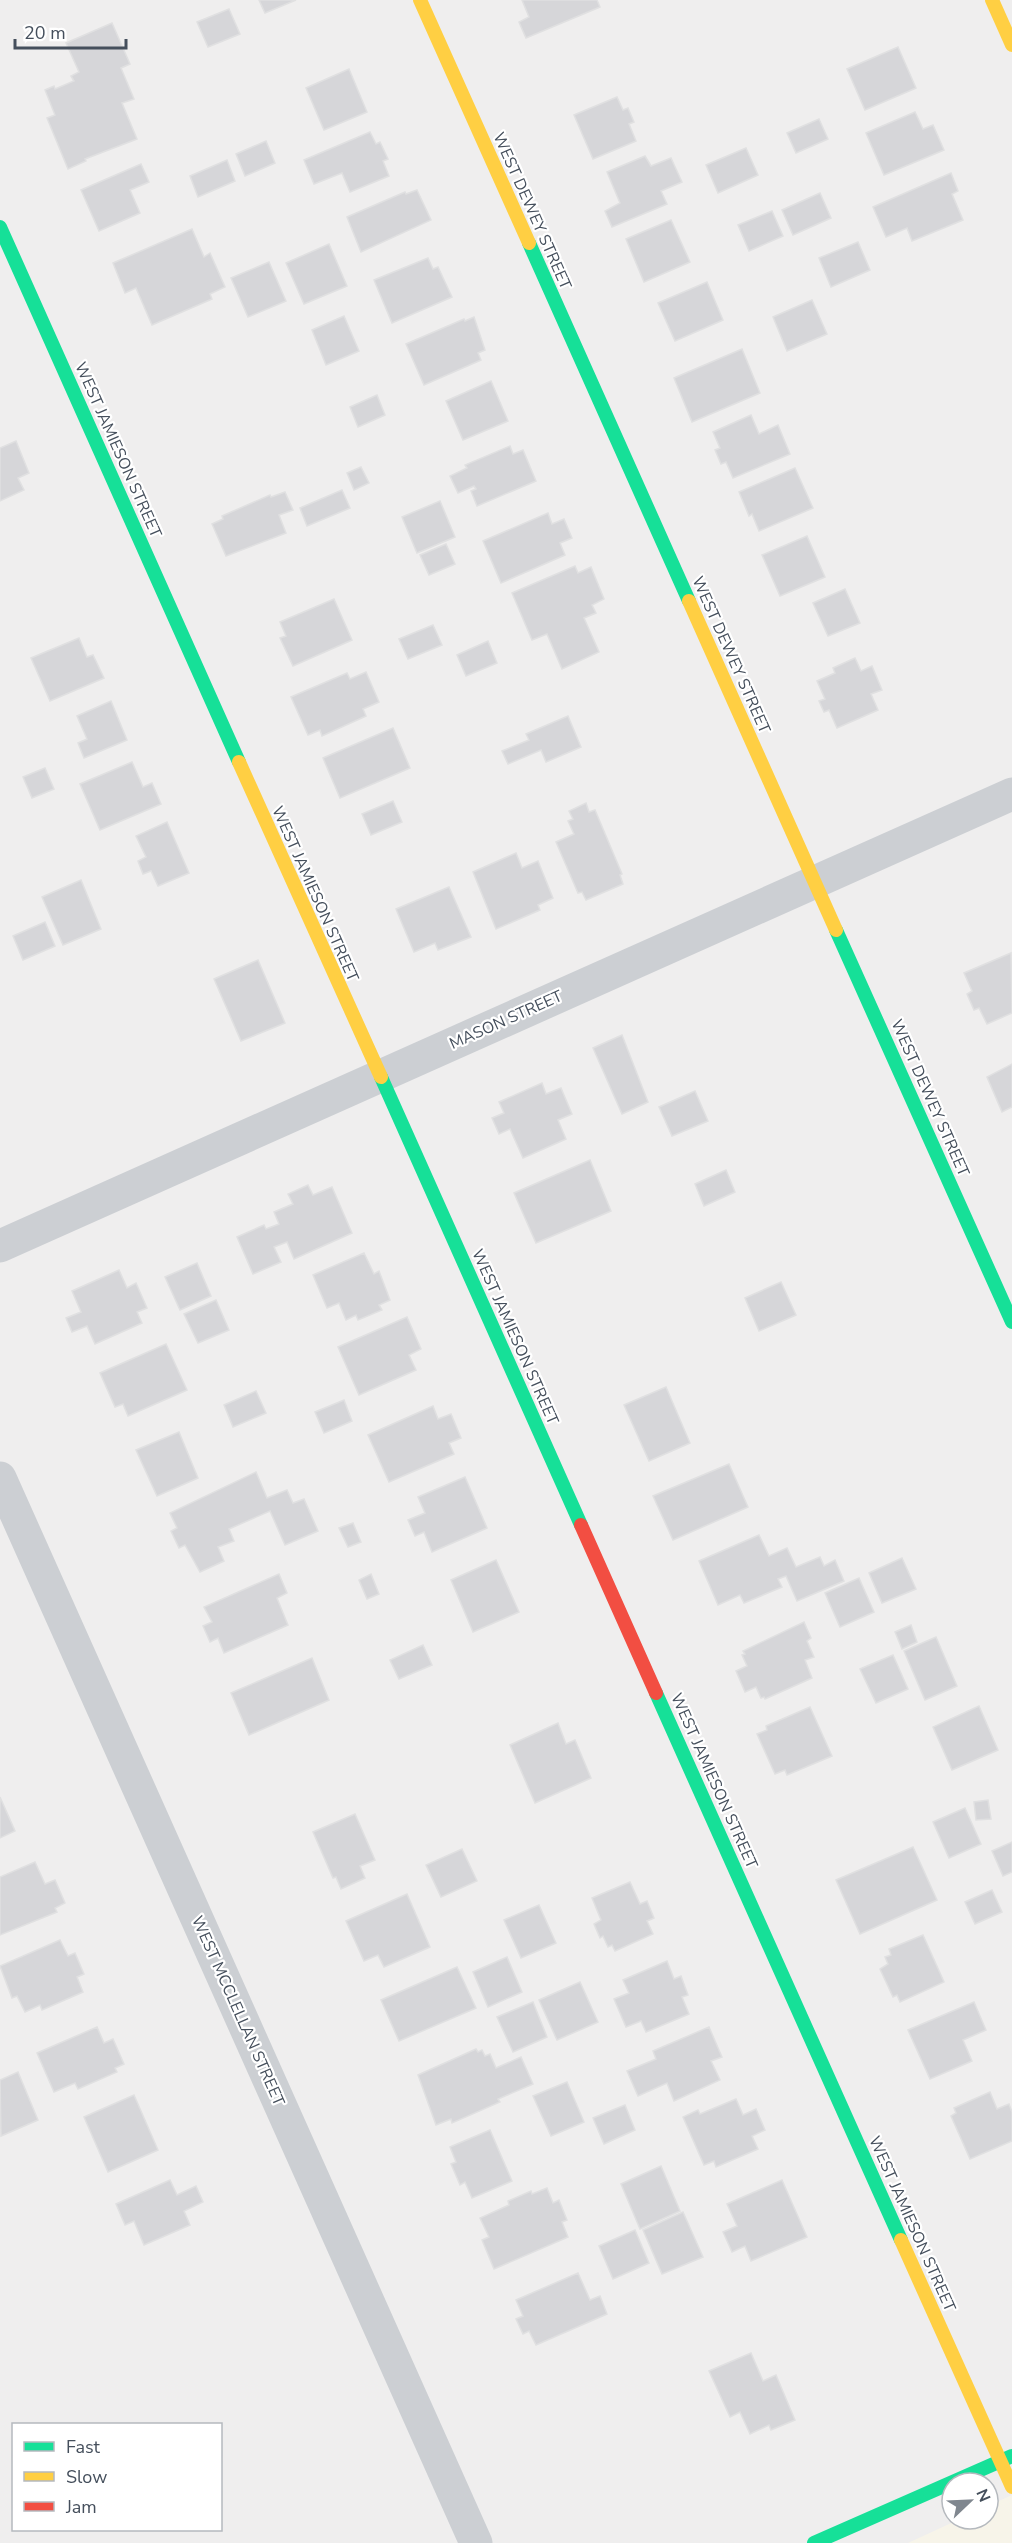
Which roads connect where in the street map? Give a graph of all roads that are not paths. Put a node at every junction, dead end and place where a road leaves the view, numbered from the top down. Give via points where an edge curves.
1 (420, 0) edge
2 (992, 0) edge
3 (1012, 45) edge
4 (0, 226) edge
5 (1012, 794) edge
6 (815, 882) junction
7 (379, 1076) junction
8 (0, 1246) edge
9 (1012, 1323) edge
10 (0, 1478) edge
11 (1006, 2458) edge
12 (1012, 2487) edge
13 (476, 2543) edge
14 (814, 2543) edge

1 - 6 street, WEST DEWEY STREET
2 - 3 street
4 - 7 street, WEST JAMIESON STREET
5 - 6 street, MASON STREET
6 - 7 street, MASON STREET
6 - 9 street, WEST DEWEY STREET
7 - 8 street, MASON STREET
7 - 11 street, WEST JAMIESON STREET
10 - 13 street, WEST MCCLELLAN STREET
11 - 12 street, WEST JAMIESON STREET
11 - 14 street

